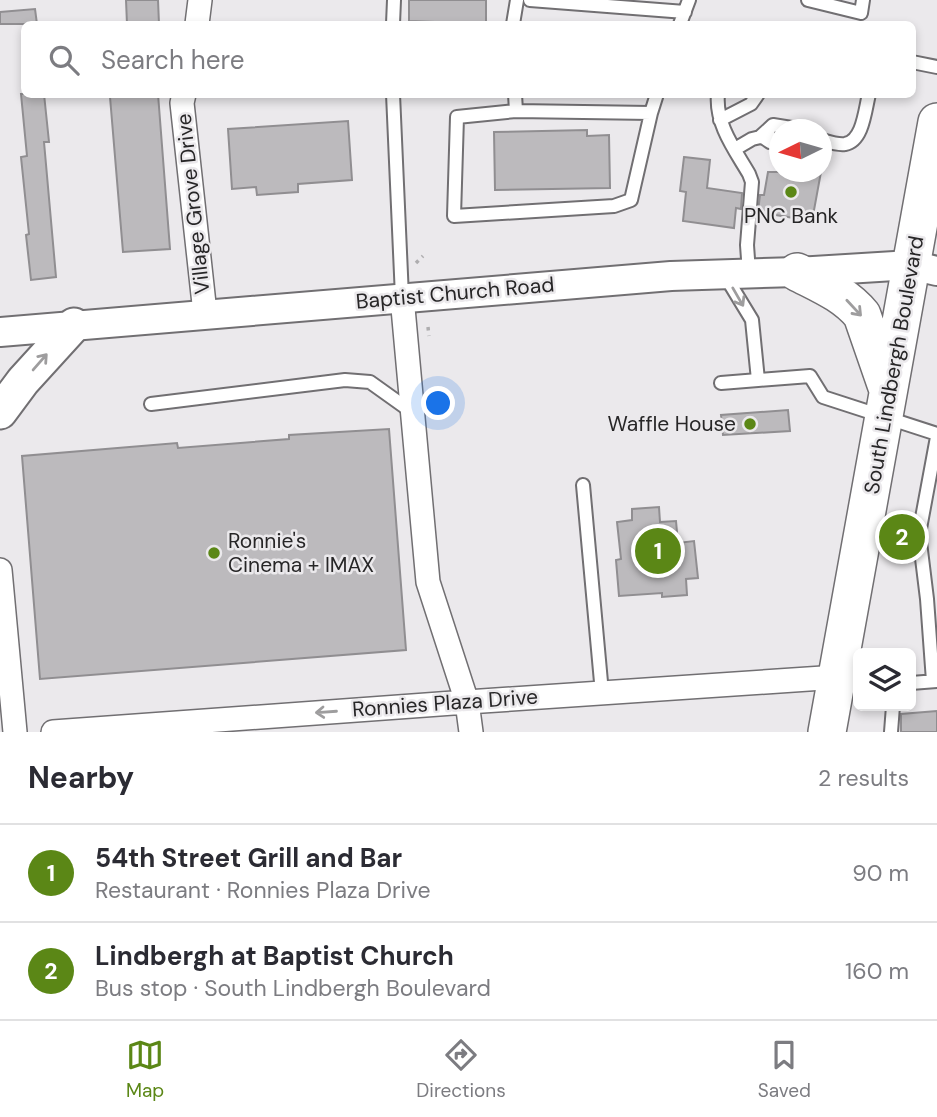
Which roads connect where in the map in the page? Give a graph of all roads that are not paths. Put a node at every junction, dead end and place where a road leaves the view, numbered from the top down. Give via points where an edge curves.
1 (200, 0) edge
2 (394, 0) edge
3 (517, 0) edge
4 (530, 0) edge
5 (808, 0) edge
6 (635, 4) edge
7 (862, 6) edge
8 (685, 12) edge
9 (197, 21) edge
10 (393, 21) edge
11 (514, 21) edge
12 (916, 63) edge
13 (937, 67) edge
14 (183, 98) edge
15 (393, 98) edge
16 (515, 98) edge
17 (656, 98) edge
18 (718, 98) edge
19 (755, 98) edge
20 (868, 98) edge
21 (516, 111) junction
22 (651, 113) junction
23 (720, 120) junction
24 (937, 126) edge
25 (769, 128) edge
26 (761, 136) junction
27 (769, 136) edge
28 (769, 141) edge
29 (832, 143) edge
30 (735, 149) junction
31 (928, 263) edge
32 (797, 272) junction
33 (737, 274) junction
34 (402, 298) junction
35 (205, 313) junction
36 (74, 325) junction
37 (0, 332) edge
38 (758, 380) junction
39 (721, 383) dead end
40 (151, 404) dead end
41 (886, 405) junction
42 (0, 412) edge
43 (412, 412) junction
44 (937, 435) edge
45 (583, 485) dead end
46 (0, 570) edge
47 (843, 677) junction
48 (935, 681) edge
49 (916, 683) edge
50 (603, 692) junction
51 (467, 702) junction
52 (893, 711) edge
53 (15, 732) edge
54 (53, 732) edge
55 (471, 732) edge
56 (827, 732) edge
57 (891, 732) edge

1 - 9 street
2 - 10 lane
3 - 11 lane
4 - 6 lane
5 - 7 lane
6 - 8 lane
12 - 13 lane
14 - 35 street, Village Grove Drive
15 - 34 lane
16 - 21 lane
17 - 22 lane
18 - 23 lane
19 - 23 lane
20 - 29 lane via 857,137 848,144
21 - 22 lane
21 - 22 lane via 457,117 454,216 614,206 631,200
23 - 30 lane
24 - 31 main road, South Lindbergh Boulevard
25 - 26 lane
26 - 27 lane
26 - 28 lane
26 - 30 lane
30 - 33 lane via 752,182 748,233
31 - 32 street, Baptist Church Road
31 - 41 main road, South Lindbergh Boulevard
32 - 33 street, Baptist Church Road
32 -> 41 main road via 841,296 862,316
33 - 34 street, Baptist Church Road
33 -> 38 lane via 752,320
34 - 35 street, Baptist Church Road
34 - 43 street
35 - 36 street, Baptist Church Road
36 - 37 street, Baptist Church Road
42 -> 36 main road
38 - 39 lane
38 - 41 lane via 810,376 823,397
40 - 43 lane via 345,380 370,382
41 - 44 lane
41 - 47 main road, South Lindbergh Boulevard
43 - 51 street via 428,582
44 - 48 lane via 919,534
45 - 50 lane
46 - 53 street
47 - 50 street, Ronnies Plaza Drive
47 - 56 main road, South Lindbergh Boulevard
48 - 49 lane
50 - 51 street, Ronnies Plaza Drive
51 -> 54 street, Ronnies Plaza Drive
51 - 55 street
52 - 57 lane

